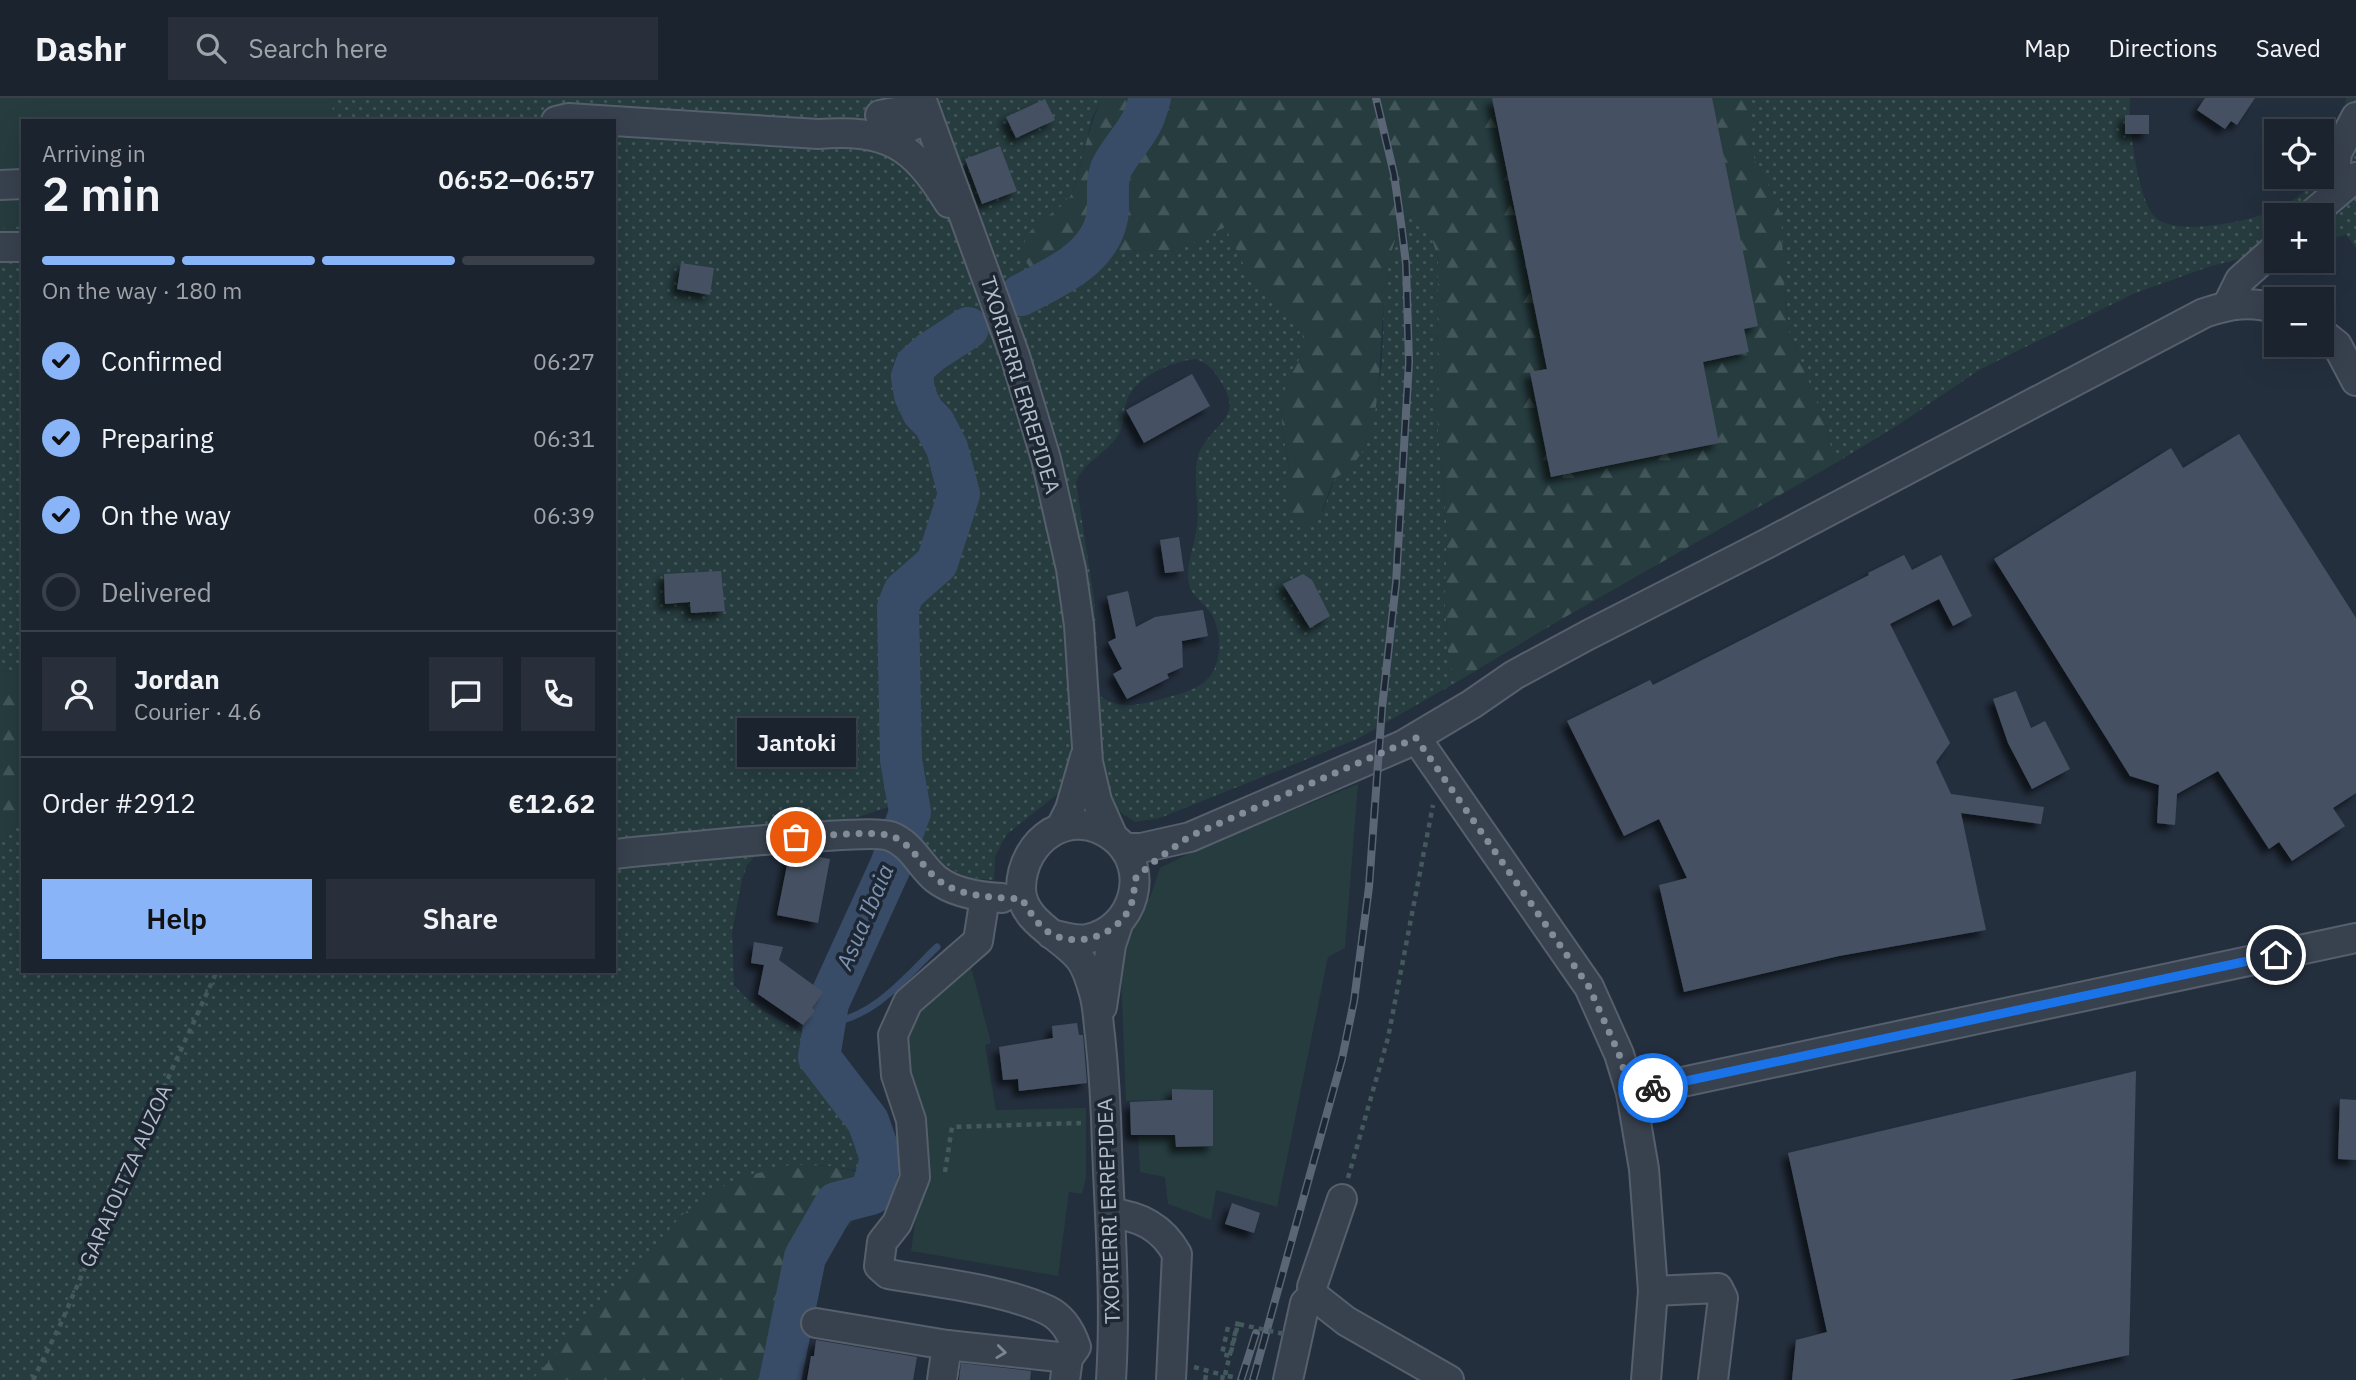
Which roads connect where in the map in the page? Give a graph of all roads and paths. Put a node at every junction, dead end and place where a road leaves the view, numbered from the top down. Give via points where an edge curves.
1 (924, 107) edge
2 (884, 117) edge
3 (2356, 117) edge
4 (564, 119) edge
5 (583, 119) edge
6 (616, 121) edge
7 (2356, 177) edge
8 (21, 184) edge
9 (0, 185) edge
10 (2333, 194) junction
11 (2324, 203) edge
12 (975, 245) junction
13 (0, 247) edge
14 (21, 247) edge
15 (2264, 259) edge
16 (2228, 304) junction
17 (2264, 305) edge
18 (2334, 343) edge
19 (2356, 381) edge
20 (1087, 723) junction
21 (1416, 738) junction
22 (1434, 798) dead end
23 (1061, 827) junction
24 (1190, 836) junction
25 (1118, 843) junction
26 (616, 854) edge
27 (1135, 879) junction
28 (985, 897) junction
29 (1022, 899) junction
30 (1118, 925) junction
31 (1051, 933) junction
32 (2356, 938) edge
33 (216, 973) edge
34 (1100, 1041) junction
35 (1631, 1093) junction
36 (1088, 1123) dead end
37 (945, 1172) dead end
38 (1342, 1199) joint
39 (1110, 1213) junction
40 (1653, 1291) junction
41 (1313, 1295) junction
42 (1239, 1317) dead end
43 (816, 1323) dead end
44 (1237, 1326) junction
45 (1284, 1334) dead end
46 (947, 1345) junction
47 (1066, 1369) edge
48 (1207, 1370) junction
49 (1180, 1373) edge
50 (1224, 1377) edge
51 (1233, 1377) dead end
52 (33, 1380) edge
53 (942, 1380) edge
54 (1111, 1380) edge
55 (1205, 1380) edge
56 (1288, 1380) edge
57 (1449, 1380) edge
58 (1646, 1380) edge
59 (1713, 1380) edge

1 - 2 street
1 - 12 street, TXORIERRI ERREPIDEA
2 - 6 street via 842,132 818,134
2 - 12 street via 892,141 917,159 940,187
3 - 10 street via 2337,153
4 - 5 street
7 - 10 street
8 - 9 street
10 - 11 street
12 - 20 street, TXORIERRI ERREPIDEA via 1037,428 1058,507 1079,625
13 - 14 street
15 - 16 street via 2240,281
16 - 17 street
16 - 21 street via 1588,635 1514,675
18 - 19 street
20 - 23 street, TXORIERRI ERREPIDEA via 1085,759
20 - 25 street, TXORIERRI ERREPIDEA via 1088,762 1097,800
21 - 24 street
21 - 35 street via 1589,987
22 - 38 path via 1388,1038
23 - 25 street via 1097,828
23 - 29 street via 1031,850 1023,868
24 - 25 street via 1140,848
24 - 27 street
25 - 27 street, TXORIERRI ERREPIDEA via 1132,862
26 - 28 street via 846,835 901,843 953,889
27 - 30 street, TXORIERRI ERREPIDEA via 1134,896
28 - 29 street
28 - 47 street via 978,941 908,1002 893,1035 896,1075 911,1120 915,1177 897,1223 882,1242 879,1266 888,1274 1001,1295 1049,1311 1071,1331 1076,1347
29 - 31 street, TXORIERRI ERREPIDEA via 1037,922
30 - 31 street via 1086,940
30 - 34 street, TXORIERRI ERREPIDEA via 1102,1002
31 - 34 street, TXORIERRI ERREPIDEA via 1082,960 1095,997
32 - 35 street
33 - 52 path, GARAIOLTZA AUZOA
34 - 39 street, TXORIERRI ERREPIDEA
35 - 40 street via 1644,1169
36 - 37 path via 952,1127
38 - 41 street
39 - 49 street via 1132,1215 1156,1229 1169,1238 1177,1254
39 - 54 street, TXORIERRI ERREPIDEA
40 - 58 street
40 - 59 street via 1718,1288 1723,1298
41 - 56 street via 1305,1303
41 - 57 street via 1346,1321
42 - 44 path, bridge
43 - 46 street
44 - 44 path, bridge via 1230,1356 1222,1354 1228,1327
44 - 45 path, bridge
44 - 50 path
46 -> 47 street
46 - 53 street
48 - 49 path
48 - 50 path
48 - 55 path
50 - 51 path

